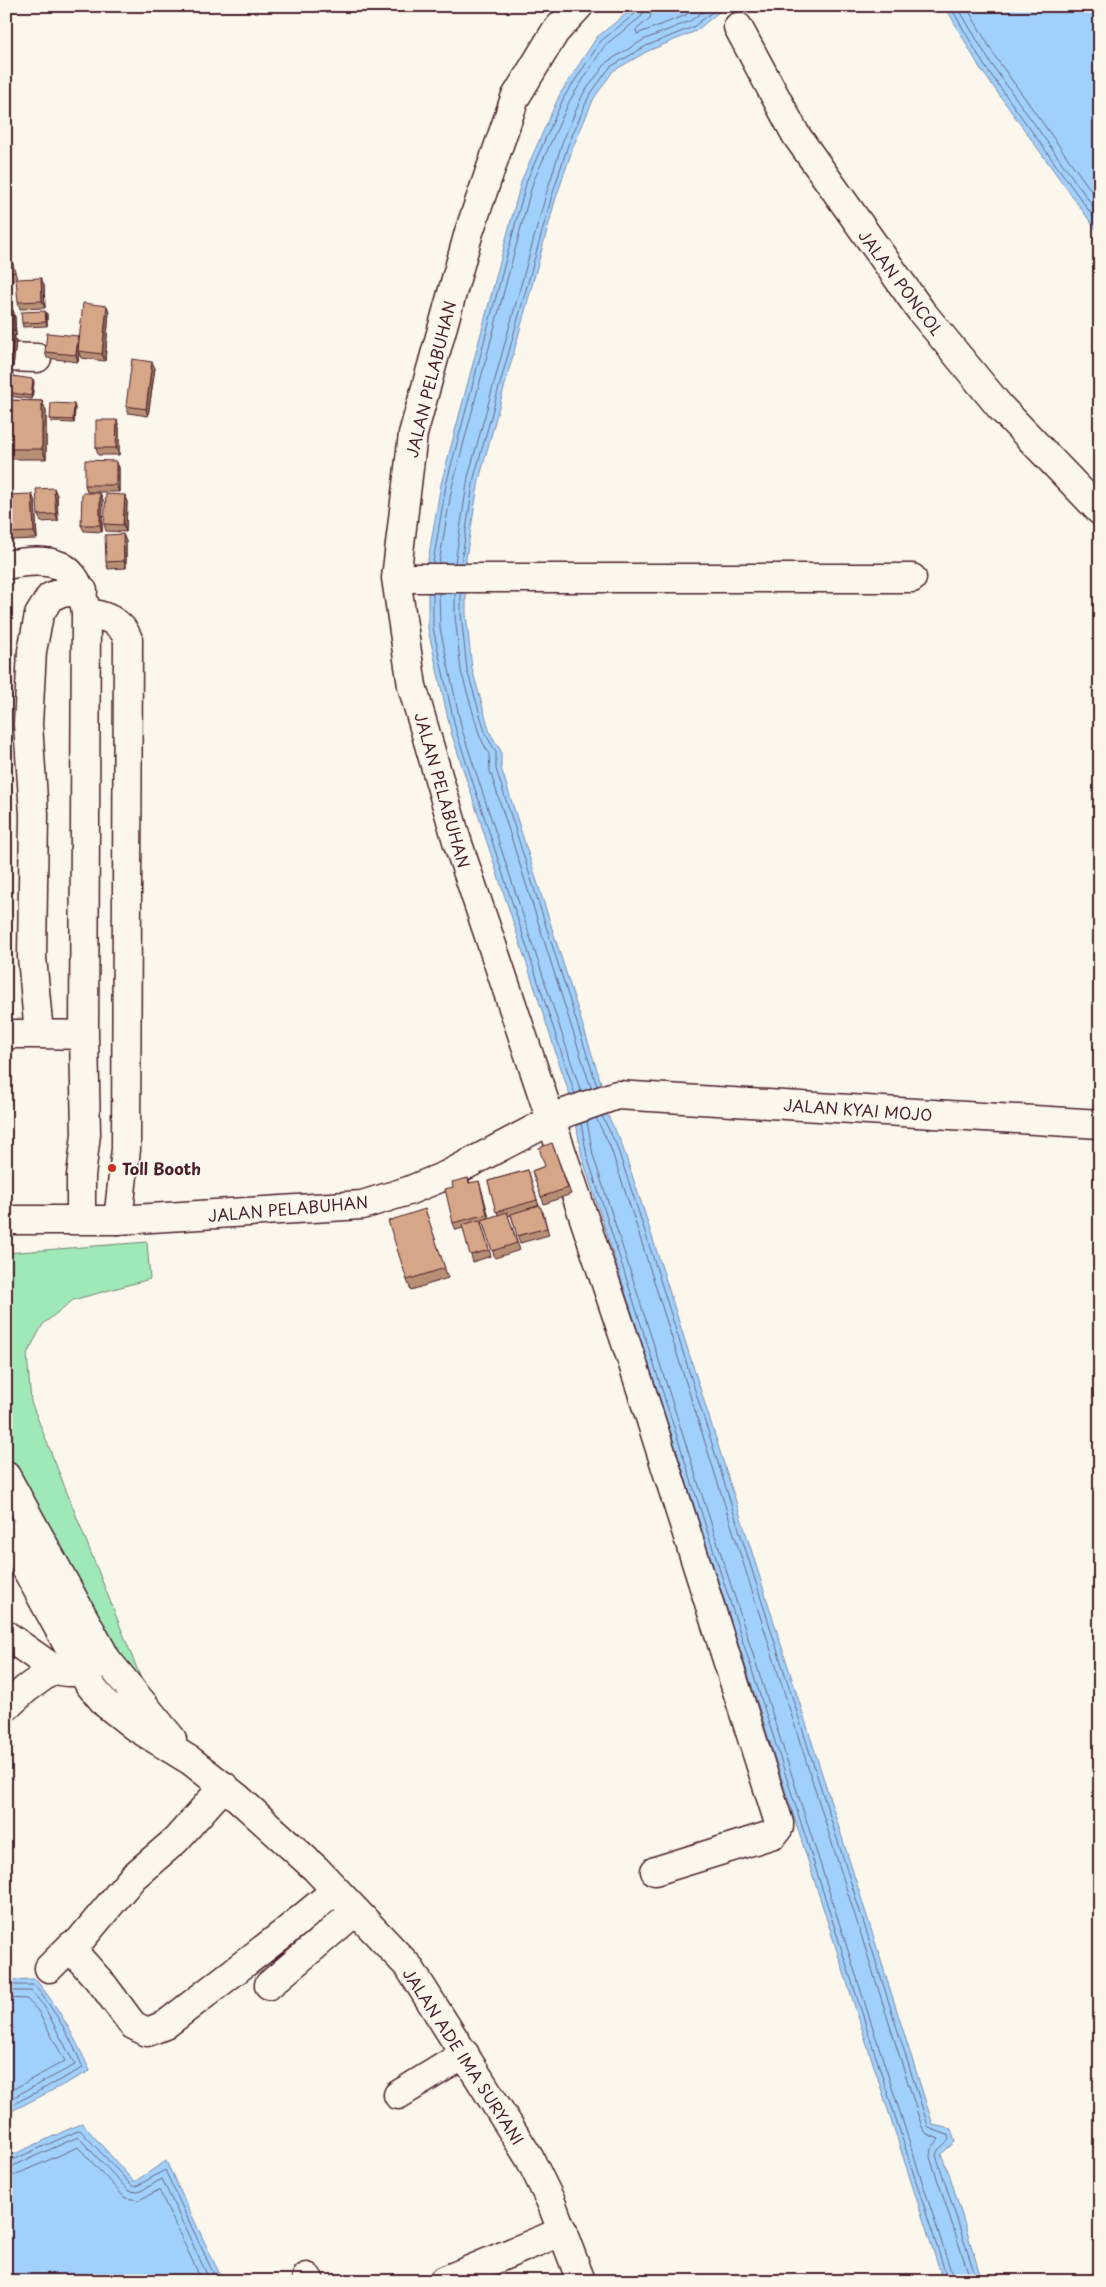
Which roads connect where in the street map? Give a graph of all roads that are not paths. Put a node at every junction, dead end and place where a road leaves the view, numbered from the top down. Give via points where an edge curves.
1 (579, 6) edge
2 (738, 27) dead end
3 (6, 357) edge
4 (37, 358) dead end
5 (1100, 511) edge
6 (6, 564) edge
7 (396, 578) junction
8 (912, 578) dead end
9 (84, 601) junction
10 (6, 1034) edge
11 (39, 1034) junction
12 (84, 1035) junction
13 (558, 1116) junction
14 (1100, 1124) edge
15 (81, 1218) junction
16 (6, 1220) edge
17 (118, 1220) junction
18 (6, 1476) edge
19 (6, 1532) edge
20 (6, 1635) edge
21 (107, 1660) junction
22 (54, 1669) junction
23 (82, 1672) junction
24 (6, 1707) edge
25 (192, 1761) junction
26 (224, 1786) junction
27 (655, 1871) dead end
28 (336, 1890) junction
29 (356, 1911) junction
30 (74, 1946) junction
31 (49, 1968) dead end
32 (269, 1985) dead end
33 (465, 2054) junction
34 (398, 2095) dead end
35 (562, 2231) junction
36 (443, 2281) edge
37 (581, 2281) edge

1 - 7 street, JALAN PELABUHAN via 556,32 515,98 469,232 413,434
2 - 5 street, JALAN PONCOL via 796,136 915,303 1000,407
3 - 4 street
6 - 9 street via 33,560 66,567 76,579
7 - 8 street
7 - 13 street, JALAN PELABUHAN via 412,686 465,868
9 - 11 street via 60,593 50,597 39,615 32,651 28,724 34,814 32,957
9 - 12 street
9 - 17 street via 118,624 128,639 126,1150
10 - 11 street
11 - 12 street
12 - 15 street via 86,1134
13 - 14 street, JALAN KYAI MOJO via 617,1095
13 - 17 street, JALAN PELABUHAN via 447,1175 362,1205
13 - 27 street via 779,1823 774,1834
15 - 16 street, JALAN PELABUHAN
15 - 17 street, JALAN PELABUHAN
18 - 21 street
19 - 23 street
20 - 22 street
21 - 23 street
21 - 25 street via 144,1708
22 - 23 street via 65,1673
22 - 24 street
23 - 25 street via 106,1704 134,1726
25 - 26 street, JALAN ADE IMA SURYANI
26 - 28 street, JALAN ADE IMA SURYANI
26 - 30 street via 176,1840 142,1867
28 - 29 street, JALAN ADE IMA SURYANI
28 - 30 street via 156,2030 146,2032 133,2025 73,1952
29 - 32 street
29 - 33 street, JALAN ADE IMA SURYANI via 409,1967
30 - 31 street
33 - 34 street
33 - 35 street, JALAN ADE IMA SURYANI via 530,2159
35 - 36 street
35 - 37 street, JALAN ADE IMA SURYANI

